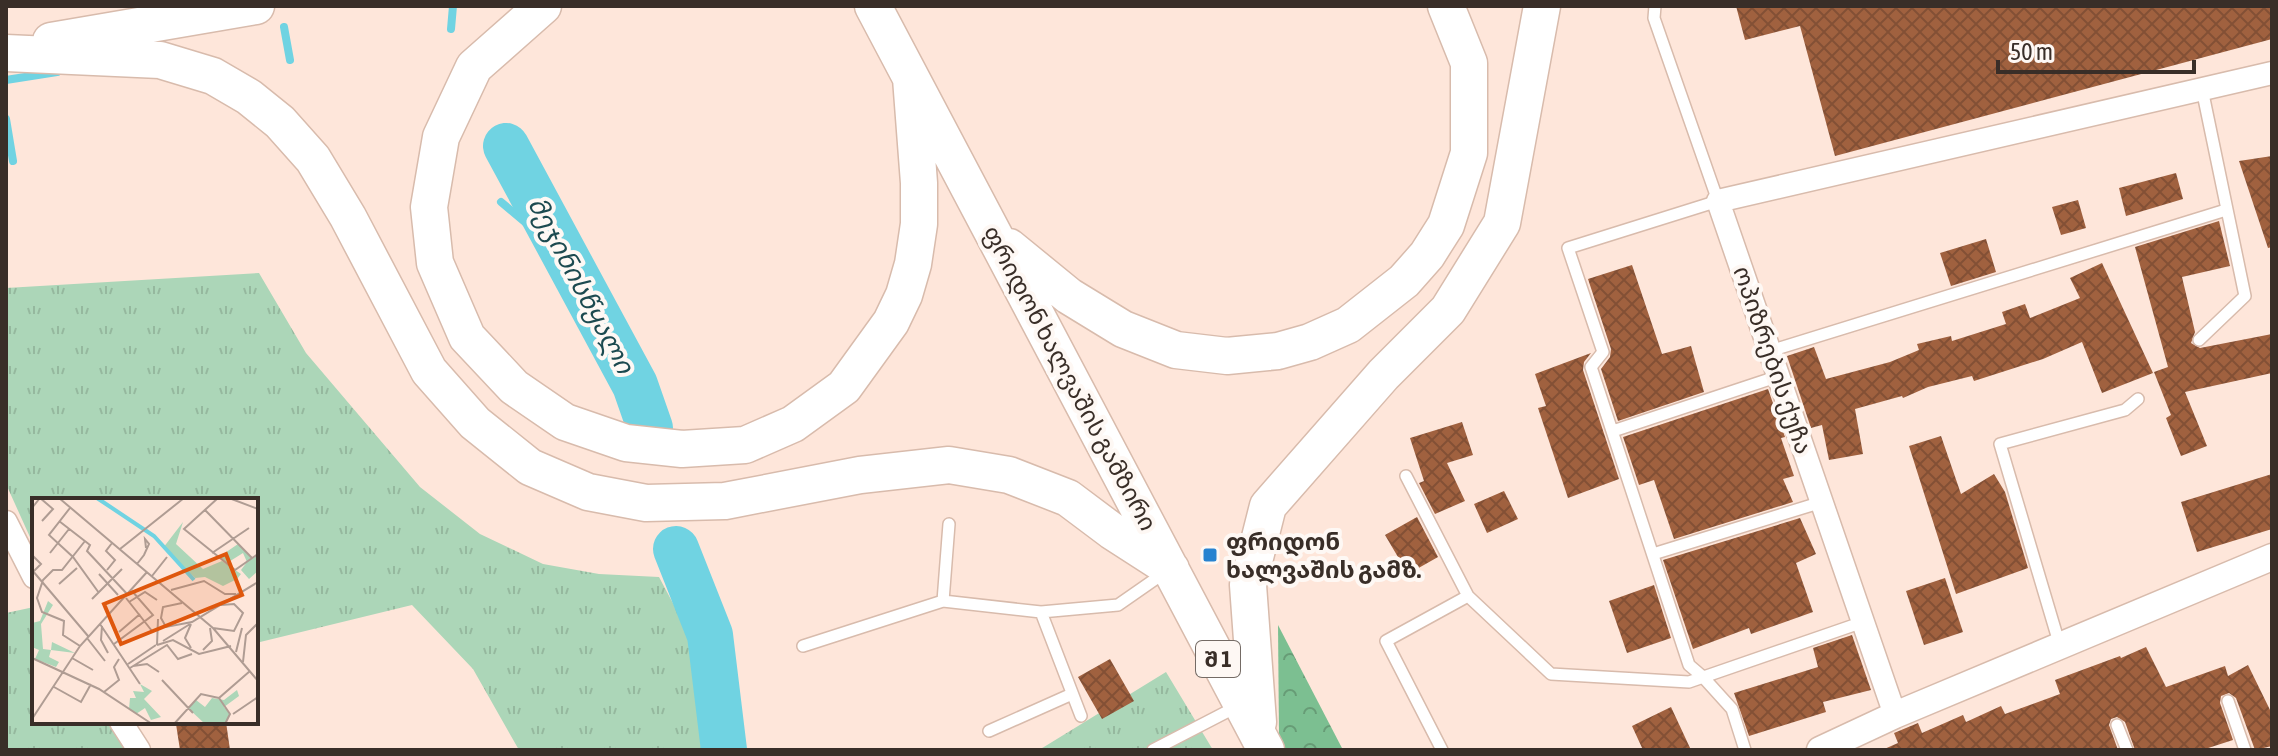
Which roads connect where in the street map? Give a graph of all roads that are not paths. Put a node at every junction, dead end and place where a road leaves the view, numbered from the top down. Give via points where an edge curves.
1 (256, 6) edge
2 (543, 6) edge
3 (873, 6) edge
4 (1446, 6) edge
5 (1542, 6) edge
6 (1655, 6) edge
7 (6, 52) edge
8 (2272, 73) edge
9 (911, 78) junction
10 (2202, 89) junction
11 (1718, 201) junction
12 (2226, 210) junction
13 (995, 236) junction
14 (2199, 340) dead end
15 (1770, 351) junction
16 (1779, 376) junction
17 (2138, 399) dead end
18 (1613, 431) junction
19 (1406, 476) dead end
20 (1822, 502) junction
21 (6, 522) edge
22 (949, 524) dead end
23 (1653, 554) junction
24 (2272, 557) edge
25 (1171, 569) junction
26 (32, 573) edge
27 (1468, 596) junction
28 (943, 601) junction
29 (1041, 612) junction
30 (1863, 622) junction
31 (803, 646) dead end
32 (2060, 646) junction
33 (1703, 677) junction
34 (1072, 694) junction
35 (2228, 701) dead end
36 (1242, 704) junction
37 (1895, 715) junction
38 (1081, 716) dead end
39 (122, 724) edge
40 (2117, 725) dead end
41 (989, 731) dead end
42 (1263, 743) edge
43 (1836, 747) edge
44 (139, 750) edge
45 (1153, 750) edge
46 (1442, 750) edge
47 (1745, 750) edge
48 (2127, 750) edge
49 (2245, 750) edge

1 - 7 highway via 92,32
2 - 9 highway via 474,67 441,137 429,207 435,263 467,337 514,387 565,422 626,443 682,449 745,445 793,424 844,387 891,322 913,264 919,183
3 - 9 highway, ფრიდონ ხალვაშის გამზირი / შ 1
4 - 13 highway via 1469,63 1469,153 1446,225 1427,255 1404,281 1348,325 1278,351 1227,356 1176,350 1123,329 1069,296
5 - 42 highway via 1502,223 1448,310 1268,506 1248,585
6 - 11 lane, ოპიზრების ქუჩა via 1654,18
7 - 25 highway via 160,60 213,76 249,97 313,159 429,371 475,423 530,467 588,492 646,503 725,501 860,475 949,465 1009,475 1068,498
8 - 10 street
9 - 13 highway, ფრიდონ ხალვაშის გამზირი / შ 1
10 - 11 street
10 - 12 lane
11 - 15 street, ოპიზრების ქუჩა
11 - 18 lane via 1568,248 1603,352 1591,367
12 - 14 lane via 2245,296
12 - 15 lane
13 - 25 highway, ფრიდონ ხალვაშის გამზირი / შ 1
15 - 16 street, ოპიზრების ქუჩა
16 - 18 lane
16 - 20 street, ოპიზრების ქუჩა
17 - 32 lane via 2125,410 2000,444
18 - 23 lane
19 - 27 lane
20 - 23 lane
20 - 30 street, ოპიზრების ქუჩა
21 - 26 street
22 - 28 lane
23 - 33 lane via 1689,665
24 - 32 street
25 - 29 lane via 1118,605
25 - 36 highway, ფრიდონ ხალვაშის გამზირი / შ 1
27 - 33 lane via 1551,674 1689,682
27 - 46 lane via 1386,641
28 - 29 lane
28 - 31 lane
29 - 34 lane
30 - 33 lane
30 - 37 street, ოპიზრების ქუჩა
32 - 37 street
33 - 47 lane via 1732,709
34 - 38 lane
34 - 41 lane
35 - 49 lane
36 - 42 highway, ფრიდონ ხალვაშის გამზირი / შ 1
36 - 45 lane
37 - 43 street
39 - 44 street
40 - 48 lane

